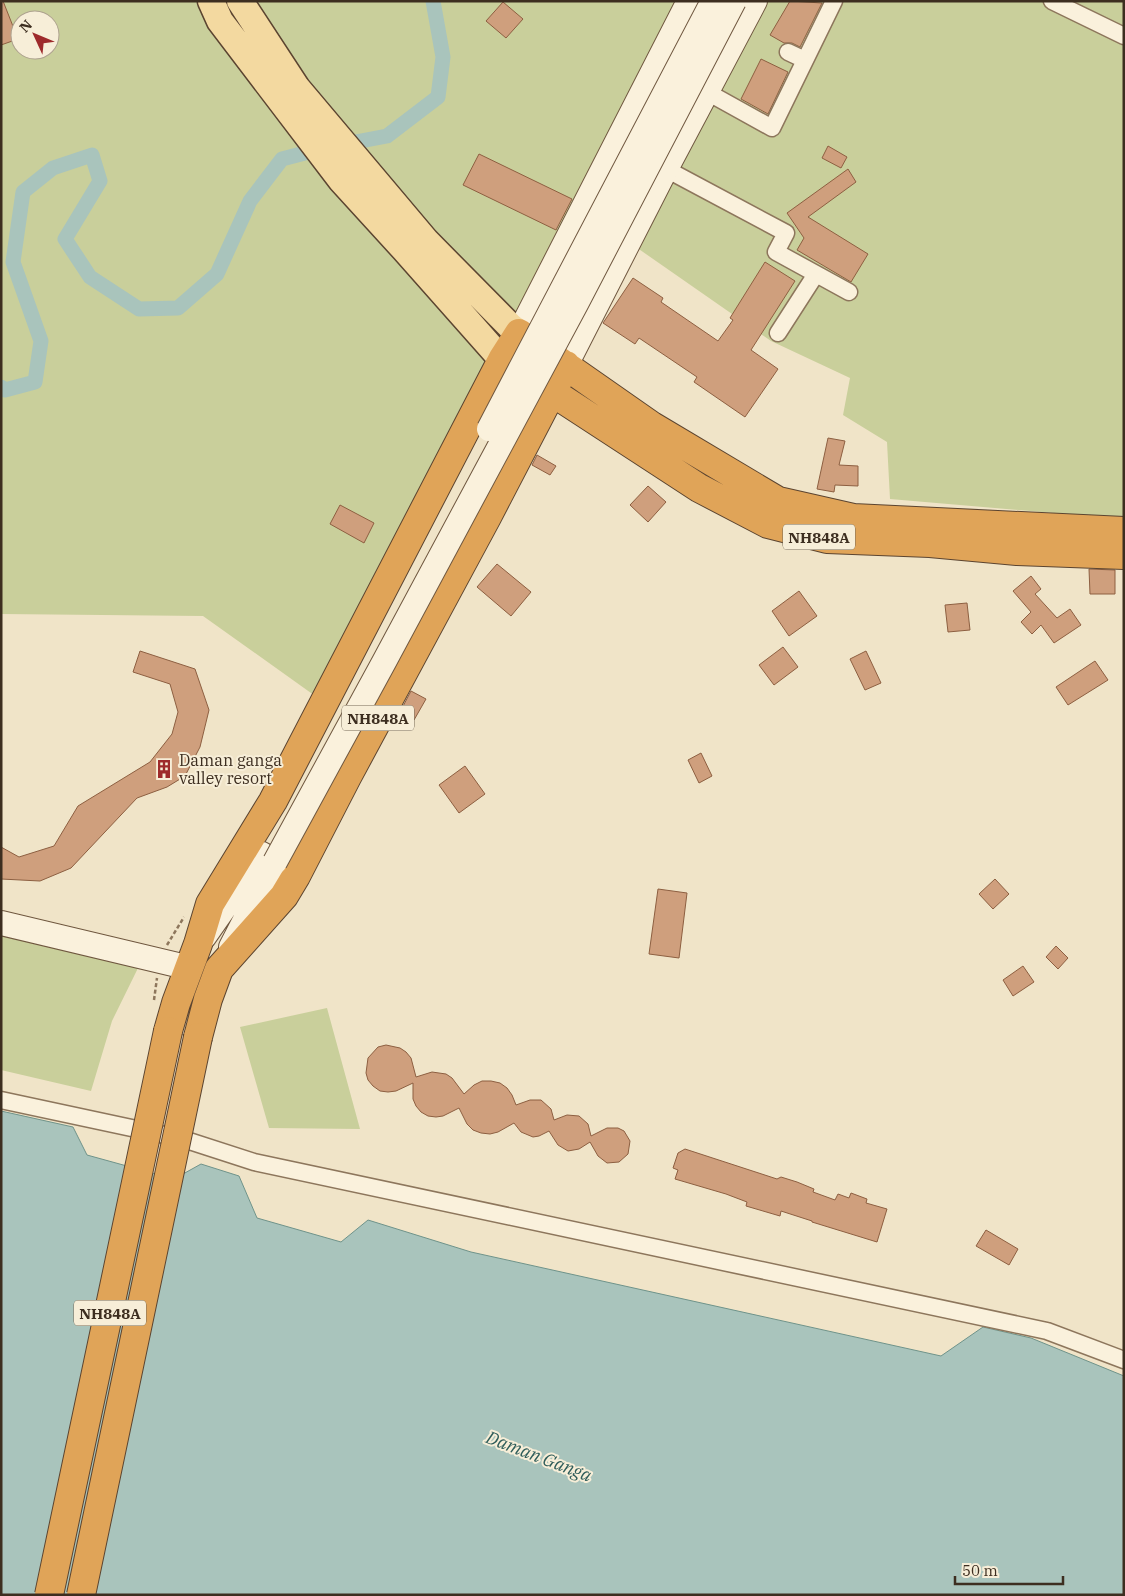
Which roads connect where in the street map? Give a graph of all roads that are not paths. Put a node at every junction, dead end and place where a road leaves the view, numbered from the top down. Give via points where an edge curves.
1 (211, 1) edge
2 (240, 1) edge
3 (690, 1) edge
4 (712, 1) edge
5 (734, 1) edge
6 (755, 1) edge
7 (834, 1) edge
8 (1052, 1) edge
9 (1124, 36) edge
10 (788, 52) dead end
11 (805, 60) junction
12 (707, 92) junction
13 (310, 121) junction
14 (666, 169) junction
15 (816, 274) junction
16 (849, 292) dead end
17 (520, 333) junction
18 (778, 333) dead end
19 (503, 358) junction
20 (566, 365) junction
21 (553, 391) junction
22 (1124, 531) edge
23 (1124, 555) edge
24 (269, 858) junction
25 (1, 923) edge
26 (194, 956) junction
27 (219, 969) junction
28 (1, 1100) edge
29 (1124, 1360) edge
30 (49, 1595) edge
31 (81, 1595) edge

1 - 13 main road via 220,21
2 - 13 main road via 297,88
3 - 17 main road
4 - 24 main road, bridge via 302,786
5 - 24 main road, bridge via 384,662
6 - 12 main road
7 - 11 street
8 - 9 street
10 - 11 street
11 - 12 street via 772,128
12 - 14 main road
13 - 17 main road via 367,171 426,240
13 - 19 main road via 341,180
14 - 15 street via 786,232 776,252
14 - 20 main road
15 - 16 street
15 - 18 street
17 - 19 highway
17 - 20 highway
19 - 21 highway
19 - 26 highway via 273,801 210,904
20 - 21 highway, NH848A
20 - 22 highway, NH848A via 652,426 778,501 854,518
21 - 23 highway, NH848A via 699,488 768,524 827,539
21 - 27 highway, NH848A via 296,876 284,896
24 - 26 main road
24 - 27 main road
25 - 26 main road
26 - 30 highway, NH848A, bridge via 168,1031
27 - 31 highway, NH848A, bridge via 198,1037
28 - 29 street via 183,1139 254,1162 1047,1331

